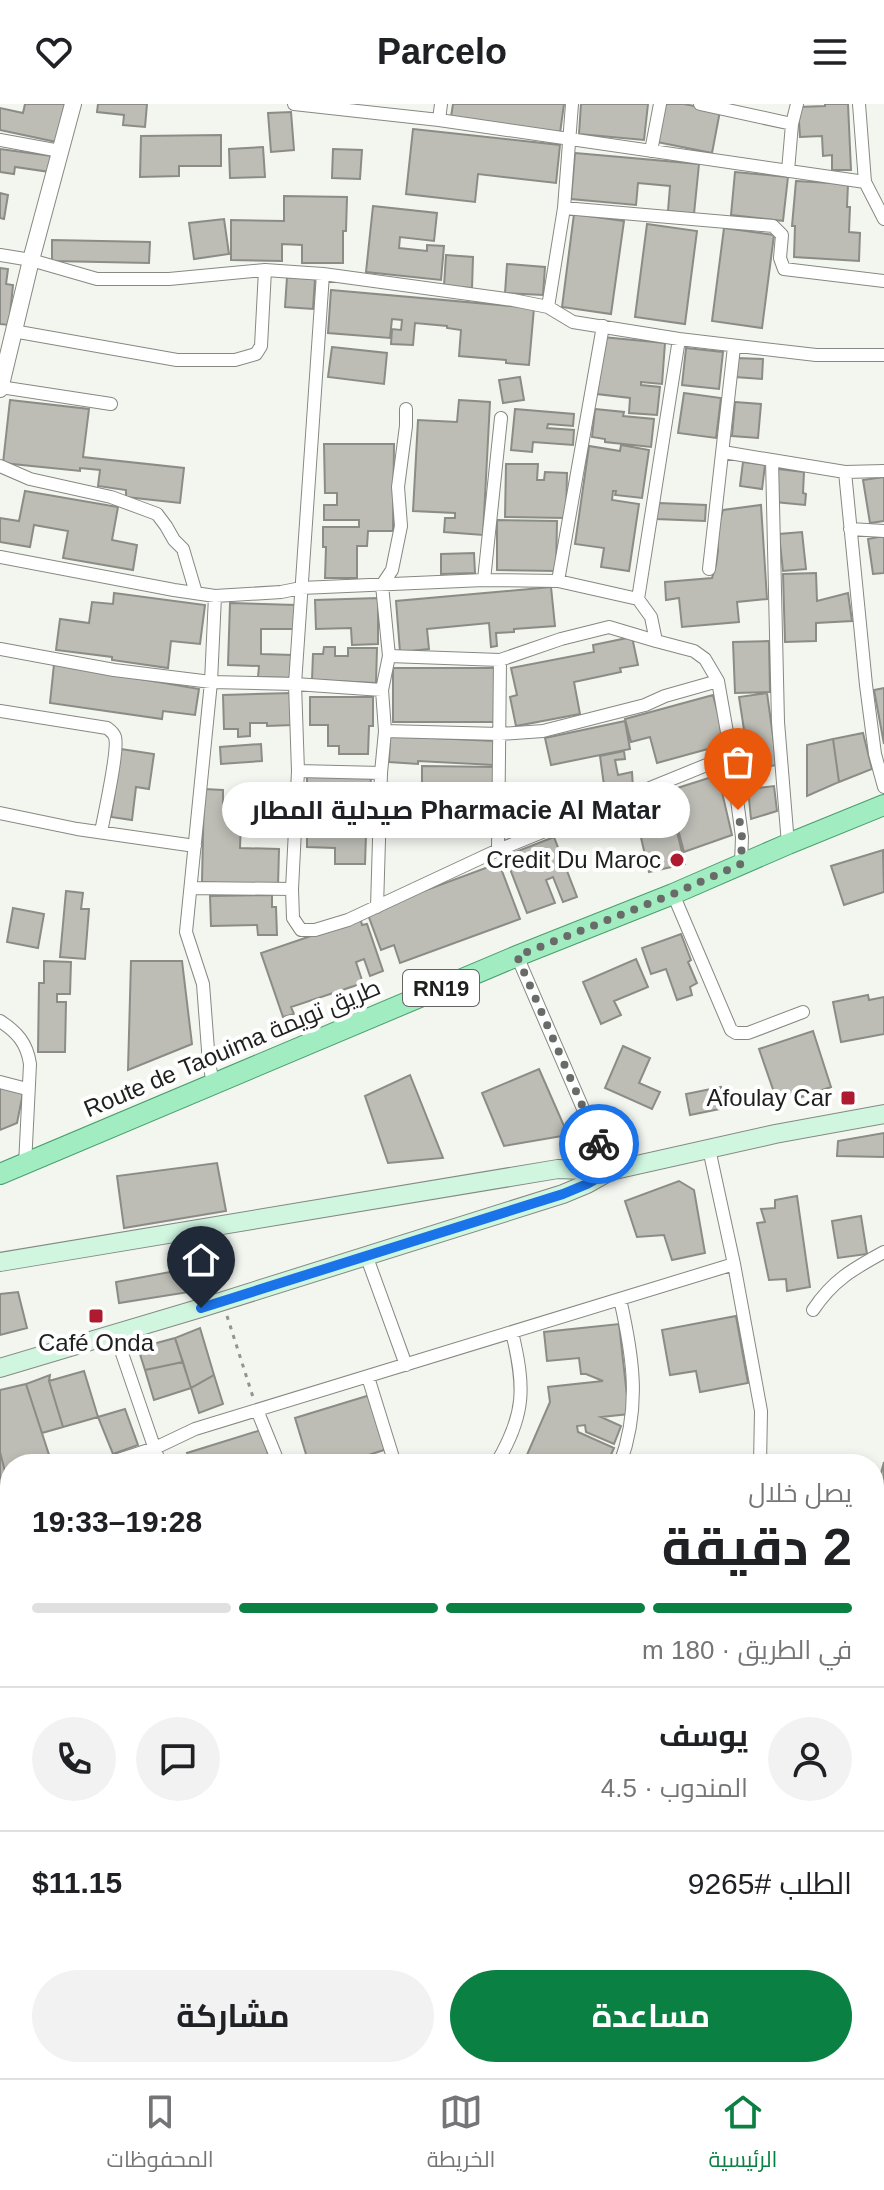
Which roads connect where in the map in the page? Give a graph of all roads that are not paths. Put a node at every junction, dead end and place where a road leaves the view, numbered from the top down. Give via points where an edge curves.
1 (73, 104) edge
2 (294, 104) edge
3 (441, 104) edge
4 (572, 104) edge
5 (660, 104) edge
6 (700, 104) edge
7 (797, 104) edge
8 (859, 104) edge
9 (439, 120) junction
10 (792, 124) junction
11 (0, 140) edge
12 (568, 140) junction
13 (60, 151) junction
14 (651, 151) junction
15 (788, 171) junction
16 (865, 182) junction
17 (564, 208) junction
18 (884, 219) edge
19 (0, 255) edge
20 (31, 260) junction
21 (265, 270) junction
22 (323, 274) junction
23 (884, 281) edge
24 (548, 307) junction
25 (603, 326) junction
26 (13, 331) junction
27 (679, 339) junction
28 (734, 347) junction
29 (884, 355) edge
30 (0, 388) edge
31 (111, 404) dead end
32 (406, 409) dead end
33 (501, 418) dead end
34 (723, 452) junction
35 (772, 460) junction
36 (0, 466) edge
37 (884, 471) edge
38 (845, 472) junction
39 (850, 529) junction
40 (884, 531) edge
41 (0, 557) edge
42 (709, 569) dead end
43 (484, 580) junction
44 (558, 581) junction
45 (382, 585) junction
46 (301, 588) junction
47 (196, 593) junction
48 (215, 596) junction
49 (638, 599) junction
50 (656, 641) junction
51 (0, 649) edge
52 (389, 656) junction
53 (500, 660) junction
54 (718, 681) junction
55 (211, 682) junction
56 (295, 684) junction
57 (382, 690) junction
58 (0, 711) edge
59 (385, 731) junction
60 (500, 734) junction
61 (731, 755) junction
62 (298, 771) junction
63 (381, 773) junction
64 (884, 787) edge
65 (884, 805) edge
66 (381, 812) junction
67 (0, 813) edge
68 (499, 817) junction
69 (101, 832) junction
70 (788, 844) junction
71 (195, 846) junction
72 (498, 850) junction
73 (741, 864) junction
74 (191, 888) junction
75 (292, 889) junction
76 (673, 894) junction
77 (377, 907) junction
78 (517, 956) junction
79 (803, 1012) dead end
80 (0, 1021) edge
81 (0, 1082) edge
82 (213, 1083) junction
83 (27, 1089) junction
84 (884, 1114) edge
85 (709, 1149) junction
86 (25, 1165) junction
87 (610, 1171) junction
88 (0, 1174) edge
89 (884, 1252) edge
90 (366, 1255) junction
91 (0, 1262) edge
92 (734, 1264) junction
93 (620, 1299) junction
94 (813, 1310) dead end
95 (512, 1332) junction
96 (115, 1333) junction
97 (406, 1365) junction
98 (0, 1368) edge
99 (368, 1377) junction
100 (257, 1410) junction
101 (155, 1448) junction
102 (137, 1454) edge
103 (157, 1454) edge
104 (275, 1454) edge
105 (392, 1454) edge
106 (501, 1454) edge
107 (623, 1454) edge
108 (760, 1454) edge

1 - 13 street
2 - 9 street
3 - 9 street
4 - 12 street
5 - 14 street
6 - 10 street
7 - 10 street
8 - 16 street
9 - 12 street
10 - 15 street
11 - 13 street
12 - 14 street
12 - 17 street
13 - 20 street
14 - 15 street
15 - 16 street
16 - 18 street
17 - 23 street via 773,226 782,235 784,269
17 - 24 street
19 - 20 street
20 - 21 street via 97,279
20 - 26 street
21 - 22 street
21 - 26 street via 261,346 247,358 177,360
22 - 24 street
22 - 46 street
24 - 25 street via 573,322
25 - 27 street
25 - 44 street
26 - 30 street
27 - 28 street
27 - 49 street
28 - 29 street
28 - 34 street
30 - 31 street
32 - 45 street via 398,487 401,526 392,570
33 - 43 street
34 - 35 street
34 - 42 street
35 - 38 street
35 - 70 street via 778,722
36 - 47 street via 157,514 183,549
37 - 38 street
38 - 39 street
39 - 40 street
39 - 64 street via 875,754
41 - 47 street
43 - 44 street
43 - 45 street
44 - 49 street
45 - 46 street
45 - 52 street
46 - 48 street
46 - 56 street
47 - 48 street
48 - 55 street
49 - 50 street via 651,617
50 - 53 street via 609,627
50 - 54 street via 694,651
51 - 55 street
52 - 53 street
52 - 57 street
53 - 60 street
54 - 60 street via 543,731
54 - 61 street
55 - 56 street
55 - 71 street
56 - 57 street
56 - 62 street
57 - 59 street
58 - 69 street via 111,731 116,743
59 - 60 street
59 - 63 street
60 - 68 street
61 - 72 street
61 - 73 street
62 - 63 street
62 - 75 street
63 - 66 street
65 - 70 main road, Route de Taouima طريق تويمة / RN19
66 - 68 street
66 - 77 street
67 - 69 street
68 - 72 street
69 - 71 street
70 - 73 main road, Route de Taouima طريق تويمة / RN19
71 - 74 street
72 - 77 street
73 - 76 main road, Route de Taouima طريق تويمة / RN19
74 - 75 street
74 - 82 street via 186,932 203,984
75 - 77 street via 293,918 301,930 333,926
76 - 78 main road, Route de Taouima طريق تويمة / RN19
76 - 79 street via 731,1030 748,1033
78 - 82 main road, Route de Taouima طريق تويمة / RN19
78 - 87 street
80 - 83 street via 13,1029 28,1053
81 - 83 street
82 - 86 main road, Route de Taouima طريق تويمة / RN19
83 - 86 street
84 - 85 main road
85 - 87 main road
85 - 92 street
86 - 88 main road, Route de Taouima طريق تويمة / RN19
87 - 90 main road via 563,1194
87 - 91 main road via 558,1169
89 - 94 street via 836,1281
90 - 96 main road
90 - 97 street
92 - 93 street
92 - 108 street via 761,1411
93 - 95 street
93 - 107 street via 633,1364 634,1406
95 - 97 street
95 - 106 street via 522,1396 517,1423
96 - 98 main road
96 - 101 street
97 - 99 street
99 - 100 street
99 - 105 street
100 - 101 street
100 - 104 street
101 - 102 street
101 - 103 street

